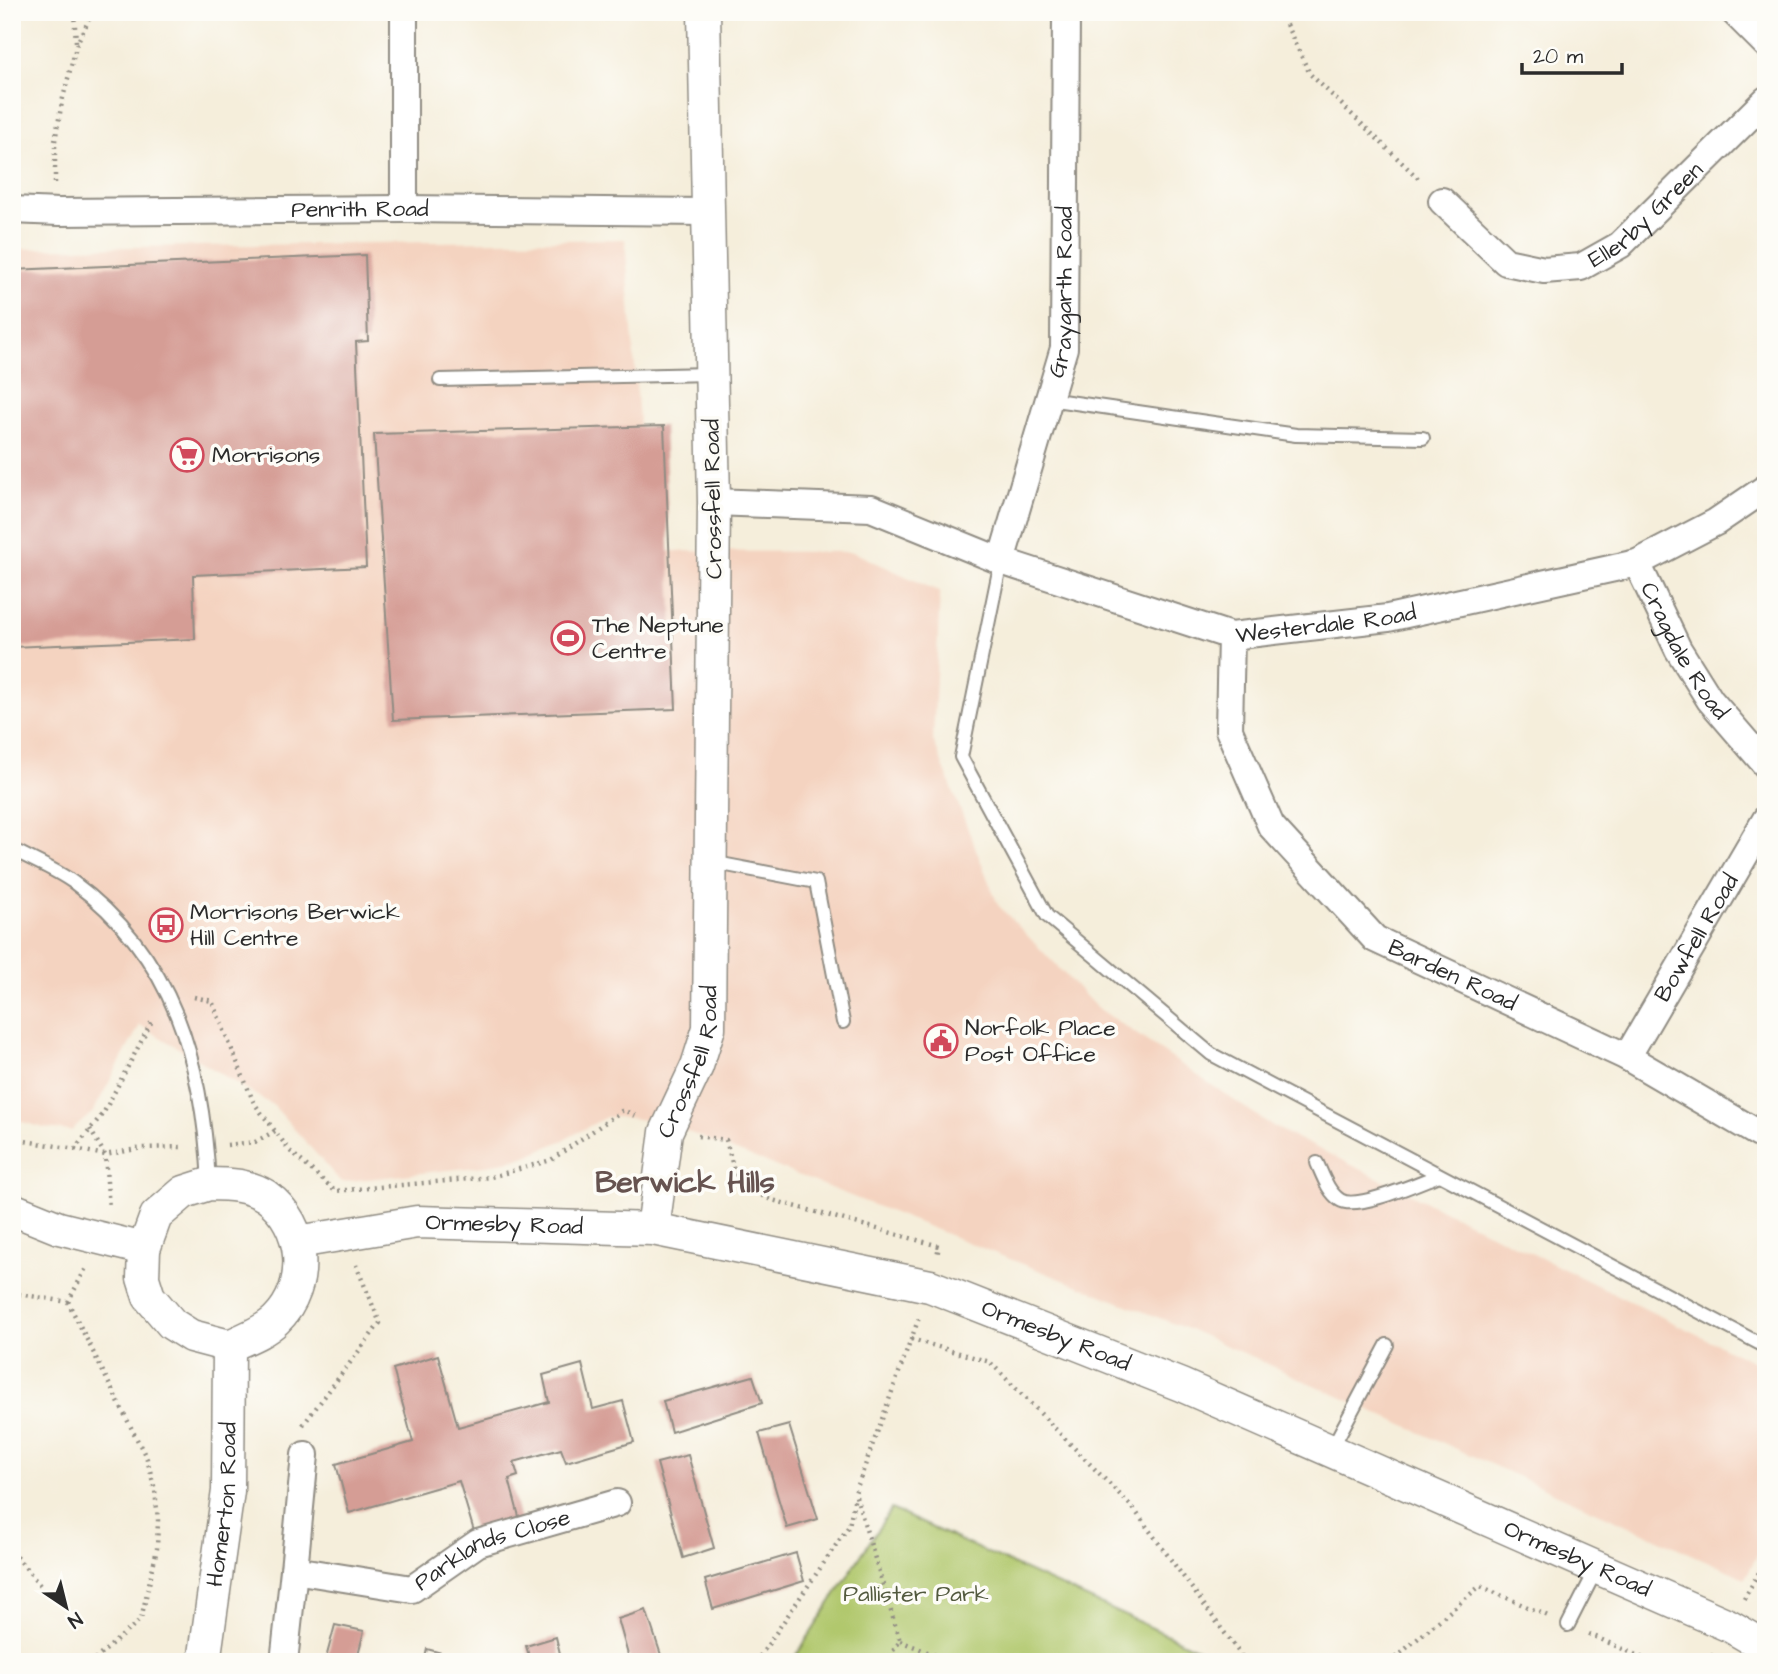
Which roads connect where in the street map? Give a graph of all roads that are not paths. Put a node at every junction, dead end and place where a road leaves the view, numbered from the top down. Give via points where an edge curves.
1 (404, 12) edge
2 (704, 12) edge
3 (1066, 12) edge
4 (1734, 12) edge
5 (1766, 44) edge
6 (1766, 100) edge
7 (1442, 201) road end
8 (404, 209) junction
9 (12, 210) edge
10 (706, 212) junction
11 (711, 374) junction
12 (440, 380) dead end
13 (1048, 399) junction
14 (1423, 438) dead end
15 (1766, 488) edge
16 (714, 502) junction
17 (1001, 561) junction
18 (1637, 563) junction
19 (1231, 636) junction
20 (1766, 765) edge
21 (1766, 819) edge
22 (12, 849) edge
23 (711, 862) junction
24 (842, 1022) dead end
25 (1628, 1058) junction
26 (1766, 1138) edge
27 (1317, 1163) dead end
28 (1439, 1175) junction
29 (209, 1184) junction
30 (12, 1209) edge
31 (653, 1229) junction
32 (298, 1242) junction
33 (145, 1249) junction
34 (1387, 1345) dead end
35 (229, 1346) junction
36 (1766, 1348) edge
37 (1331, 1451) junction
38 (305, 1455) road end
39 (617, 1503) dead end
40 (1598, 1568) junction
41 (294, 1570) junction
42 (1568, 1625) road end
43 (1766, 1647) edge
44 (204, 1662) edge
45 (284, 1662) edge

1 - 8 street
2 - 10 street, Crossfell Road
3 - 13 street, Graygarth Road via 1064,348
4 - 5 street
6 - 7 street, Ellerby Green via 1620,245 1581,267 1544,271 1506,262
8 - 9 street, Penrith Road
8 - 10 street, Penrith Road
10 - 11 street, Crossfell Road
11 - 12 lane
11 - 16 street, Crossfell Road
13 - 14 lane via 1296,435
13 - 17 street, Graygarth Road
15 - 18 street, Westerdale Road via 1716,522
16 - 17 street, Westerdale Road via 871,508
16 - 23 street, Crossfell Road
17 - 19 street, Westerdale Road
17 - 28 lane via 961,757 1047,916 1211,1054
18 - 19 street, Westerdale Road via 1388,618
18 - 20 street, Cragdale Road via 1678,649 1710,700
19 - 25 street, Barden Road via 1229,730 1271,826 1375,939
21 - 25 street, Bowfell Road
22 - 29 lane via 72,881 96,902 140,947 168,991 200,1090
23 - 24 lane via 816,882
23 - 31 street, Crossfell Road via 709,1028 666,1132
25 - 26 street, Barden Road
27 - 28 lane via 1330,1191 1351,1203
28 - 36 lane
29 - 32 street via 236,1184 266,1196 285,1214
29 - 33 street via 184,1192 156,1216
30 - 33 street via 59,1228
31 - 32 street, Ormesby Road via 417,1222
31 - 37 street, Ormesby Road via 930,1286 1181,1385
32 - 35 street via 300,1277 289,1304 275,1321
33 - 35 street via 143,1278 149,1297 172,1324 191,1336
34 - 37 lane
35 - 44 street, Homerton Road via 228,1491
37 - 40 street, Ormesby Road
38 - 41 street
39 - 41 street, Parklands Close via 478,1543 412,1588
40 - 42 lane
40 - 43 street, Ormesby Road via 1730,1626
41 - 45 street

